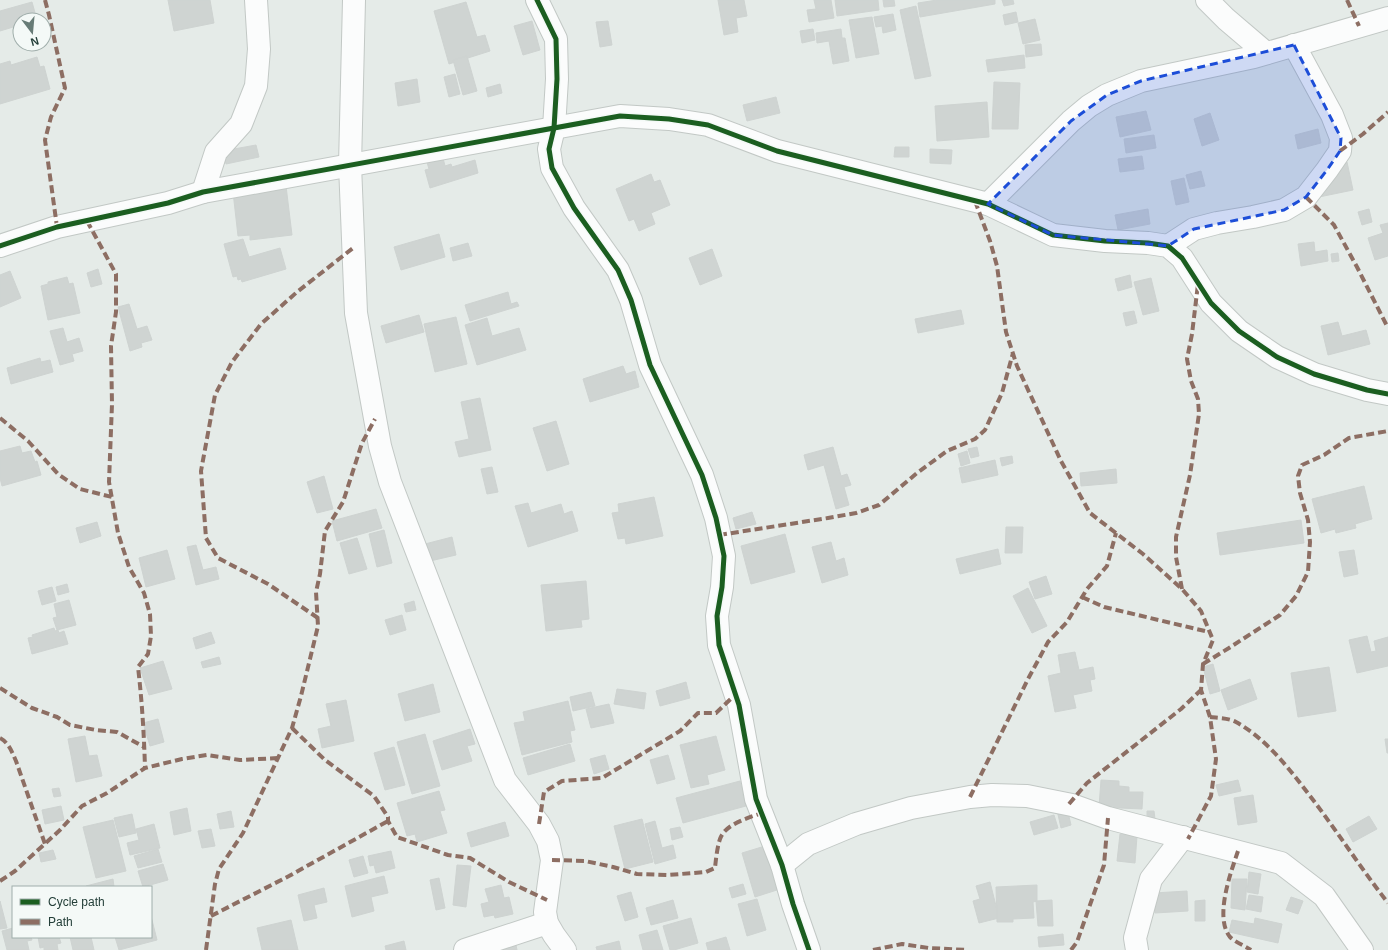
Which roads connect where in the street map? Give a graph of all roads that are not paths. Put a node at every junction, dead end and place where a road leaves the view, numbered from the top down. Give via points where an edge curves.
1 (256, 0) edge
2 (354, 0) edge
3 (537, 0) edge
4 (1207, 0) edge
5 (1388, 18) edge
6 (1294, 45) junction
7 (1266, 53) junction
8 (554, 128) junction
9 (350, 165) junction
10 (202, 192) junction
11 (988, 204) junction
12 (0, 246) edge
13 (1168, 246) junction
14 (1388, 394) edge
15 (1183, 837) junction
16 (782, 865) junction
17 (548, 923) junction
18 (465, 950) edge
19 (565, 950) edge
20 (809, 950) edge
21 (1137, 950) edge
22 (1362, 950) edge

1 - 10 street via 259,49 256,86 240,124 216,152
2 - 9 street
3 - 8 street via 556,39
4 - 7 street
5 - 6 street
6 - 7 street
6 - 13 street via 1332,115 1341,138 1340,151 1306,197 1284,210 1194,229
7 - 11 street via 1141,80 1107,95 1072,121
8 - 9 street
8 - 11 street via 620,116 669,119 708,125 777,151
8 - 16 street via 549,149 552,168 574,208 618,270 631,300 650,365 702,475 713,510 724,556 717,616 718,644 739,705 756,799
9 - 10 street
9 - 17 street via 356,313 380,446 390,482 505,780 539,824 548,841 552,860 545,912
10 - 12 street via 168,203 57,227
11 - 13 street via 1053,235
13 - 14 street via 1182,258 1212,303 1239,332 1277,358 1314,374
15 - 16 street via 1108,818 1069,804 1027,796 992,795 911,808 856,824 808,844
15 - 21 street via 1152,879 1135,938
15 - 22 street via 1281,863 1324,896
16 - 20 street
17 - 18 street
17 - 19 street

